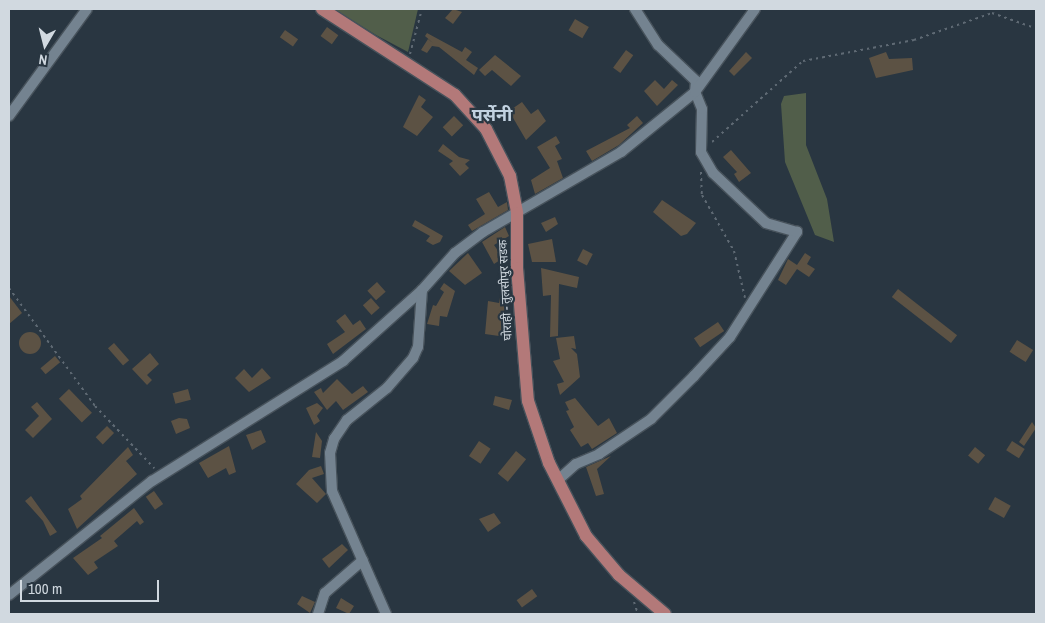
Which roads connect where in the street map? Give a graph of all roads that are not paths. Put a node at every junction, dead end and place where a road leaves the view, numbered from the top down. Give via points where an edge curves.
1 (87, 9) edge
2 (322, 9) edge
3 (634, 9) edge
4 (755, 9) edge
5 (695, 92) junction
6 (9, 116) edge
7 (517, 213) junction
8 (422, 290) junction
9 (558, 480) junction
10 (363, 560) junction
11 (9, 595) edge
12 (318, 614) edge
13 (386, 614) edge
14 (665, 614) edge

1 - 6 street
2 - 7 main road, घोराही - तुलसीपुर सडक via 455,95 486,130 510,176
3 - 5 street via 658,45 692,74
4 - 5 street
5 - 7 street via 621,152
5 - 9 street via 702,109 701,152 713,173 766,223 797,232 730,337 651,419 599,454 576,464
7 - 8 street via 455,253
7 - 9 main road, घोराही - तुलसीपुर सडक via 516,268 528,401
8 - 10 street via 418,347 413,358 387,388 347,420 334,439 330,453 332,491 354,548
8 - 11 street via 343,361 160,476
9 - 14 main road, घोराही - तुलसीपुर सडक via 586,536 619,575
10 - 12 street via 325,593
10 - 13 street

